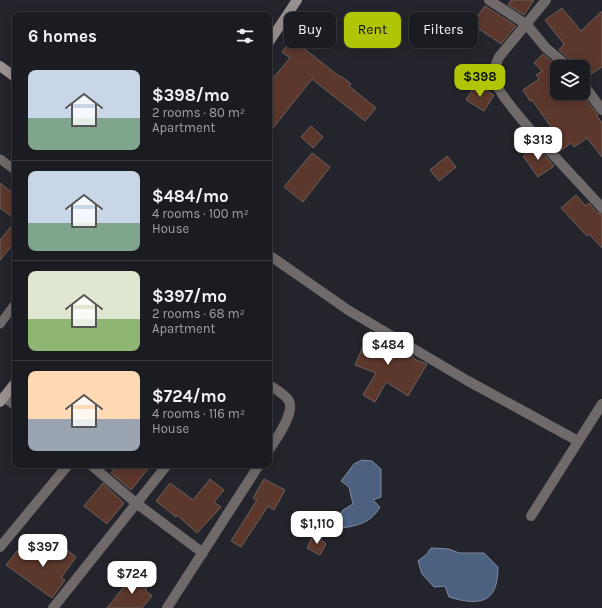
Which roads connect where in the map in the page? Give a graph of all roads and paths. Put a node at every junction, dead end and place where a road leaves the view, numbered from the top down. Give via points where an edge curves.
1 (298, 0) edge
2 (489, 0) edge
3 (546, 0) edge
4 (527, 25) junction
5 (272, 38) edge
6 (561, 60) edge
7 (0, 66) edge
8 (12, 75) edge
9 (590, 94) edge
10 (602, 110) edge
11 (0, 159) edge
12 (12, 168) edge
13 (602, 208) edge
14 (272, 257) edge
15 (12, 308) edge
16 (0, 324) edge
17 (12, 386) edge
18 (272, 387) edge
19 (1, 397) edge
20 (12, 403) edge
21 (602, 404) edge
22 (578, 441) junction
23 (272, 445) edge
24 (66, 468) edge
25 (94, 468) edge
26 (164, 468) edge
27 (257, 468) edge
28 (136, 503) junction
29 (531, 516) dead end
30 (0, 547) edge
31 (203, 553) junction
32 (54, 608) edge
33 (167, 608) edge

1 - 5 main road
2 - 4 street
3 - 4 street
4 - 6 street via 546,48
4 - 13 street via 499,57 494,68 496,86 521,118
7 - 8 main road
9 - 10 street
11 - 12 lane
14 - 22 street via 361,318 468,381
15 - 16 lane
17 - 19 main road
18 - 23 street via 283,394 290,407 281,431
19 - 20 street
21 - 22 street
22 - 29 street
24 - 30 street
25 - 28 street
26 - 28 street
27 - 31 street
28 - 31 street
28 - 32 street
31 - 33 street

